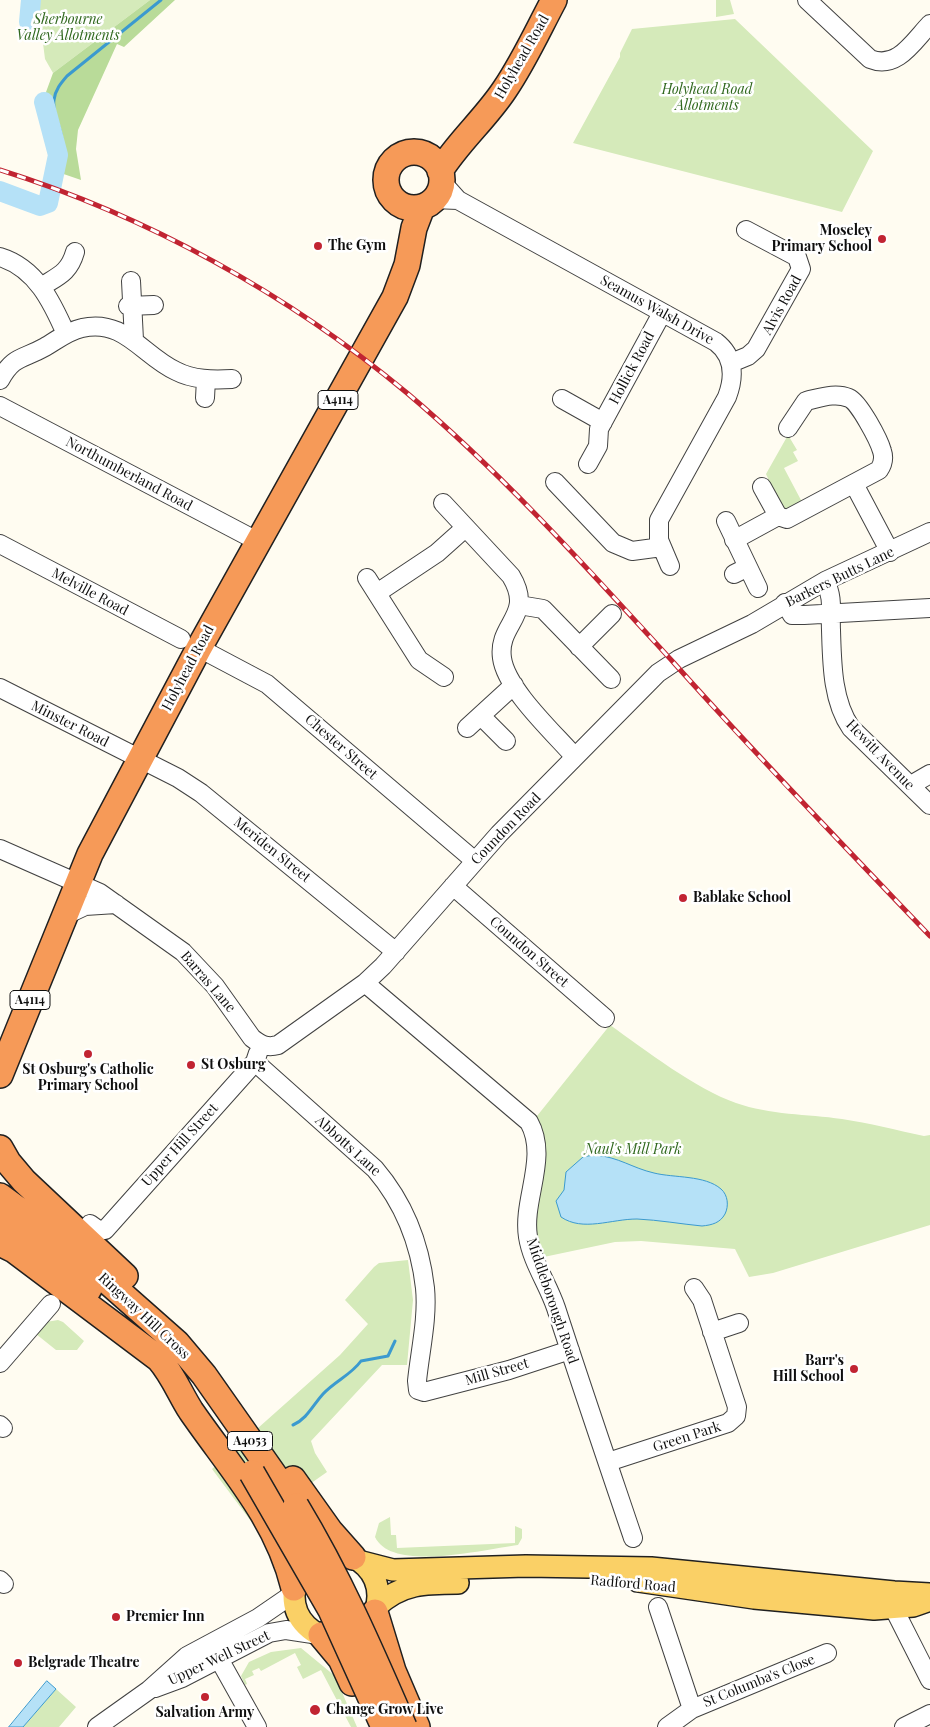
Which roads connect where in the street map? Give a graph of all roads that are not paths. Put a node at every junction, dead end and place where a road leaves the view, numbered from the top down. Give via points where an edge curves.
1 (554, 0) edge
2 (807, 0) edge
3 (930, 24) edge
4 (467, 134) junction
5 (417, 152) junction
6 (434, 189) junction
7 (392, 198) junction
8 (746, 230) dead end
9 (75, 252) dead end
10 (0, 257) edge
11 (404, 275) junction
12 (131, 281) dead end
13 (41, 287) junction
14 (154, 305) dead end
15 (130, 306) junction
16 (662, 313) junction
17 (66, 334) junction
18 (134, 340) junction
19 (731, 363) junction
20 (232, 378) dead end
21 (206, 379) junction
22 (0, 380) edge
23 (205, 398) dead end
24 (562, 400) dead end
25 (0, 406) edge
26 (603, 422) junction
27 (788, 428) dead end
28 (588, 464) dead end
29 (555, 482) dead end
30 (854, 484) junction
31 (762, 487) dead end
32 (443, 502) dead end
33 (778, 516) junction
34 (726, 521) dead end
35 (465, 528) junction
36 (930, 532) edge
37 (734, 540) junction
38 (259, 542) junction
39 (0, 544) edge
40 (662, 547) junction
41 (890, 552) junction
42 (670, 566) dead end
43 (367, 578) dead end
44 (825, 581) junction
45 (758, 588) dead end
46 (377, 594) junction
47 (785, 603) junction
48 (519, 605) junction
49 (930, 608) edge
50 (831, 613) junction
51 (612, 614) dead end
52 (752, 624) joint
53 (190, 643) junction
54 (579, 647) junction
55 (444, 677) dead end
56 (610, 679) dead end
57 (514, 685) junction
58 (0, 688) edge
59 (481, 716) junction
60 (467, 728) dead end
61 (506, 741) dead end
62 (574, 756) junction
63 (140, 760) junction
64 (930, 774) edge
65 (910, 786) junction
66 (930, 805) edge
67 (0, 849) edge
68 (474, 861) junction
69 (77, 884) junction
70 (453, 886) junction
71 (116, 904) junction
72 (66, 915) junction
73 (396, 952) junction
74 (365, 982) junction
75 (605, 1018) dead end
76 (265, 1046) junction
77 (255, 1062) junction
78 (0, 1075) edge
79 (0, 1148) edge
80 (0, 1196) edge
81 (0, 1218) edge
82 (90, 1224) dead end
83 (0, 1243) edge
84 (694, 1288) dead end
85 (108, 1293) junction
86 (51, 1304) dead end
87 (739, 1323) dead end
88 (712, 1332) junction
89 (570, 1350) junction
90 (168, 1357) junction
91 (0, 1363) edge
92 (204, 1375) junction
93 (424, 1392) joint
94 (608, 1462) junction
95 (633, 1538) dead end
96 (358, 1560) junction
97 (788, 1581) junction
98 (294, 1591) junction
99 (930, 1594) edge
100 (930, 1600) edge
101 (658, 1607) dead end
102 (894, 1608) junction
103 (360, 1610) junction
104 (320, 1635) junction
105 (210, 1643) junction
106 (827, 1653) dead end
107 (220, 1658) junction
108 (930, 1680) edge
109 (148, 1690) junction
110 (692, 1709) junction
111 (930, 1714) edge
112 (97, 1727) edge
113 (257, 1727) edge
114 (370, 1727) edge
115 (384, 1727) edge
116 (404, 1727) edge
117 (417, 1727) edge
118 (667, 1727) edge
119 (904, 1727) edge

1 - 4 highway, Holyhead Road via 506,88
2 - 3 street via 877,62 892,61
4 - 5 highway, Holyhead Road
4 - 6 highway, Holyhead Road via 452,152
5 - 6 highway via 433,160
5 - 7 highway via 403,155 391,164 386,182
6 - 7 highway via 406,206
6 - 11 highway, Holyhead Road / A4114 via 414,228
6 - 16 street, Seamus Walsh Drive
7 - 11 highway, Holyhead Road / A4114 via 402,234
8 - 19 street, Alvis Road via 797,257 801,269 756,349
9 - 13 street via 71,266
10 - 13 street via 24,268
11 - 38 highway, Holyhead Road / A4114 via 395,297
12 - 15 street
13 - 17 street
14 - 15 street
15 - 18 street
16 - 19 street, Seamus Walsh Drive via 716,342
16 - 26 street, Hollick Road
17 - 18 street via 82,328 100,327 117,330
17 - 22 street via 10,364
18 - 21 street via 167,367
19 - 40 street via 732,378 727,397 663,510 658,530
20 - 21 street
21 - 23 street
24 - 26 street
25 - 38 street, Northumberland Road
26 - 28 street, Hollick Road via 598,446
27 - 30 street via 808,392 851,398 882,451 879,470
29 - 40 street via 613,543 632,551
30 - 33 street via 787,519
30 - 41 street
31 - 33 street
32 - 35 street
33 - 37 street
34 - 37 street
35 - 46 street via 438,553
35 - 48 street via 511,576 517,586
36 - 41 street, Barkers Butts Lane
37 - 45 street via 741,570
38 - 53 highway, Holyhead Road / A4114
39 - 53 street, Melville Road
40 - 42 street
41 - 44 street, Barkers Butts Lane
43 - 46 street
44 - 47 street, Barkers Butts Lane
44 - 50 street, Hewitt Avenue via 831,592
46 - 55 street via 415,665
47 - 50 street via 792,615
47 - 52 street, Barkers Butts Lane
48 - 54 street via 543,609
48 - 57 street via 506,630 502,648 506,672
49 - 50 street
50 - 65 street, Hewitt Avenue via 836,687 844,717 851,728
51 - 54 street
52 - 62 street, Coundon Road via 696,650 658,673
53 - 63 highway, Holyhead Road / A4114
53 - 68 street, Chester Street via 267,684
54 - 56 street
57 - 59 street
57 - 62 street via 543,724
58 - 63 street, Minster Road
59 - 60 street
59 - 61 street
62 - 68 street, Coundon Road
63 - 69 highway, Holyhead Road / A4114
63 - 73 street, Meriden Street via 201,793
64 - 65 street
65 - 66 street, Hewitt Avenue
67 - 69 street, Barras Lane
68 - 70 street, Coundon Road
69 - 71 street, Barras Lane
69 - 72 highway, Holyhead Road / A4114
70 - 73 street, Coundon Road
70 - 75 street, Coundon Street
71 - 72 street via 84,906
71 - 76 street, Barras Lane via 183,952 215,986 252,1038
72 - 78 highway, Holyhead Road / A4114
73 - 74 street, Coundon Road
74 - 76 street, Coundon Road via 286,1041
74 - 89 street, Middleborough Road via 529,1122 535,1132 537,1155 527,1215 528,1236
76 - 77 street, Upper Hill Street
77 - 82 street, Upper Hill Street via 105,1230
77 - 93 street, Abbotts Lane via 376,1169 406,1215 425,1290 416,1388
79 - 85 highway
80 - 85 highway, Ringway Hill Cross / A4053 via 65,1244
81 - 85 highway, Ringway Hill Cross / A4053
83 - 85 highway
84 - 88 street, Green Park via 702,1300
85 - 90 highway, Ringway Hill Cross / A4053
85 - 90 highway via 148,1301
86 - 91 street
87 - 88 street
88 - 94 street, Green Park via 737,1407 735,1419
89 - 93 street, Mill Street
89 - 94 street, Middleborough Road
90 - 92 highway, Ringway Hill Cross / A4053
90 - 98 highway via 192,1412 249,1490 270,1525 284,1552
90 - 103 highway, Ringway Hill Cross / A4053, bridge via 252,1474
92 - 96 highway via 235,1402 330,1532
92 - 103 highway, Ringway Hill Cross / A4053, bridge via 296,1506
94 - 95 street, Middleborough Road
96 - 97 main road, Radford Road via 393,1570 526,1566 651,1568
96 - 98 main road, Radford Road via 333,1553 319,1557 305,1566
96 - 103 main road via 372,1574 377,1586
97 - 99 main road, Radford Road
97 - 102 main road, Radford Road via 818,1592 881,1599
98 - 104 main road via 296,1610 302,1621
98 - 105 street, Upper Well Street via 258,1618
100 - 102 main road, Radford Road
101 - 110 street, St Columba's Close
102 - 103 main road, Radford Road via 754,1598 631,1580 588,1579 423,1584 396,1590
102 - 108 street
103 - 104 main road, Radford Road via 364,1627 354,1634 341,1638
103 - 115 highway, A4053, bridge
103 - 116 highway, A4053, bridge
103 - 117 highway via 393,1671
104 - 107 street, Upper Well Street via 286,1630 274,1632
104 - 114 highway via 347,1671
105 - 107 street
105 - 109 street, Upper Well Street via 174,1665
106 - 110 street, St Columba's Close
107 - 109 street, Upper Well Street via 182,1678
107 - 113 street
109 - 112 street, Upper Well Street
110 - 118 street, St Columba's Close
111 - 119 street

